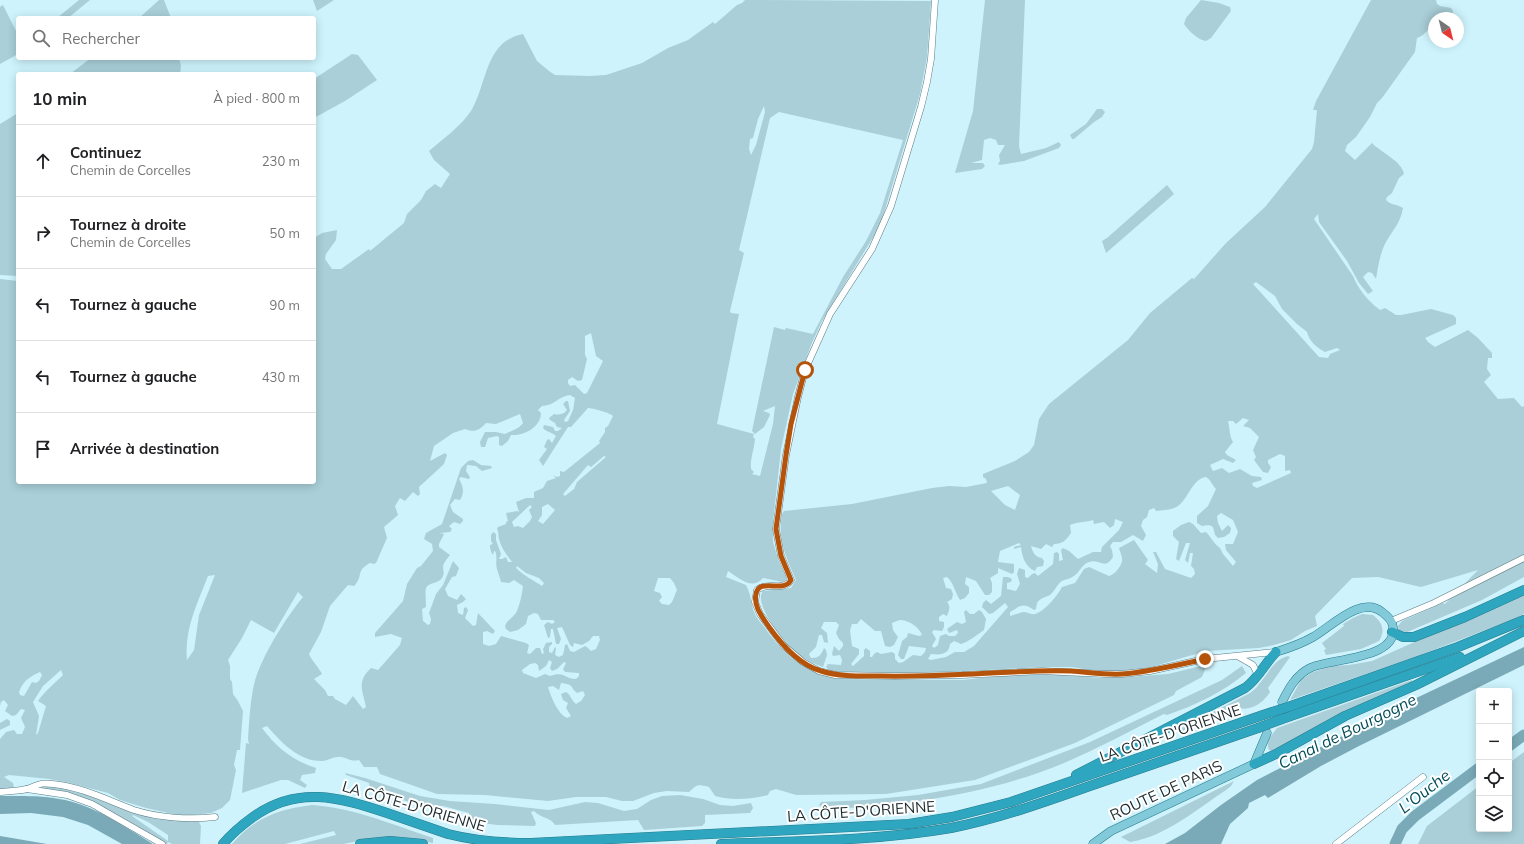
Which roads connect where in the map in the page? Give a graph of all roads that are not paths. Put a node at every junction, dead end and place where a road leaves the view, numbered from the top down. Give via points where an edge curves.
1 (935, 0) edge
2 (1524, 558) edge
3 (1524, 590) edge
4 (1524, 620) edge
5 (1391, 621) junction
6 (1524, 631) edge
7 (1392, 632) junction
8 (1276, 652) junction
9 (1236, 656) junction
10 (1258, 675) junction
11 (1285, 705) junction
12 (1267, 733) dead end
13 (1254, 764) junction
14 (1424, 777) dead end
15 (27, 789) junction
16 (0, 792) edge
17 (1037, 794) junction
18 (215, 817) dead end
19 (251, 819) junction
20 (780, 841) junction
21 (162, 844) edge
22 (223, 844) edge
23 (360, 844) edge
24 (423, 844) edge
25 (466, 844) edge
26 (722, 844) edge
27 (852, 844) edge
28 (1093, 844) edge
29 (1336, 844) edge

1 - 9 street via 927,82 891,206 872,249 830,314 799,390 786,455 776,529 781,556 791,580 785,586 763,586 757,590 755,602 760,614 784,646 803,662 819,671 835,674 895,676 1042,671 1122,674 1150,672 1205,659
2 - 5 street via 1434,603
3 - 7 highway via 1419,635 1406,638
4 - 11 highway, LA CÔTE-D'ORIENNE via 1458,648
5 - 7 main road
5 - 8 main road via 1377,608 1361,607 1313,637
6 - 13 highway via 1416,685 1345,716
6 - 20 highway, LA CÔTE-D'ORIENNE, bridge via 1451,661 980,821 912,833
7 - 11 main road via 1387,644 1376,652 1324,663 1304,672 1295,679
8 - 9 street
8 - 10 highway
9 - 10 street via 1253,664
10 - 17 highway via 1245,688
11 - 17 highway, LA CÔTE-D'ORIENNE, bridge via 1263,716
12 - 13 main road
13 - 28 main road, ROUTE DE PARIS via 1111,831
14 - 29 street
15 - 16 street
15 - 18 street via 39,783 53,784 94,793 134,810 153,814
15 - 21 street via 67,795 92,804
17 - 19 highway, LA CÔTE-D'ORIENNE via 982,811 909,824 532,843 464,838 360,804 321,796 280,803 263,810
19 - 22 highway, LA CÔTE-D'ORIENNE
19 - 25 highway, LA CÔTE-D'ORIENNE via 286,806 306,802 327,803 356,809
20 - 26 highway, LA CÔTE-D'ORIENNE
20 - 27 highway
23 - 24 highway via 390,841

